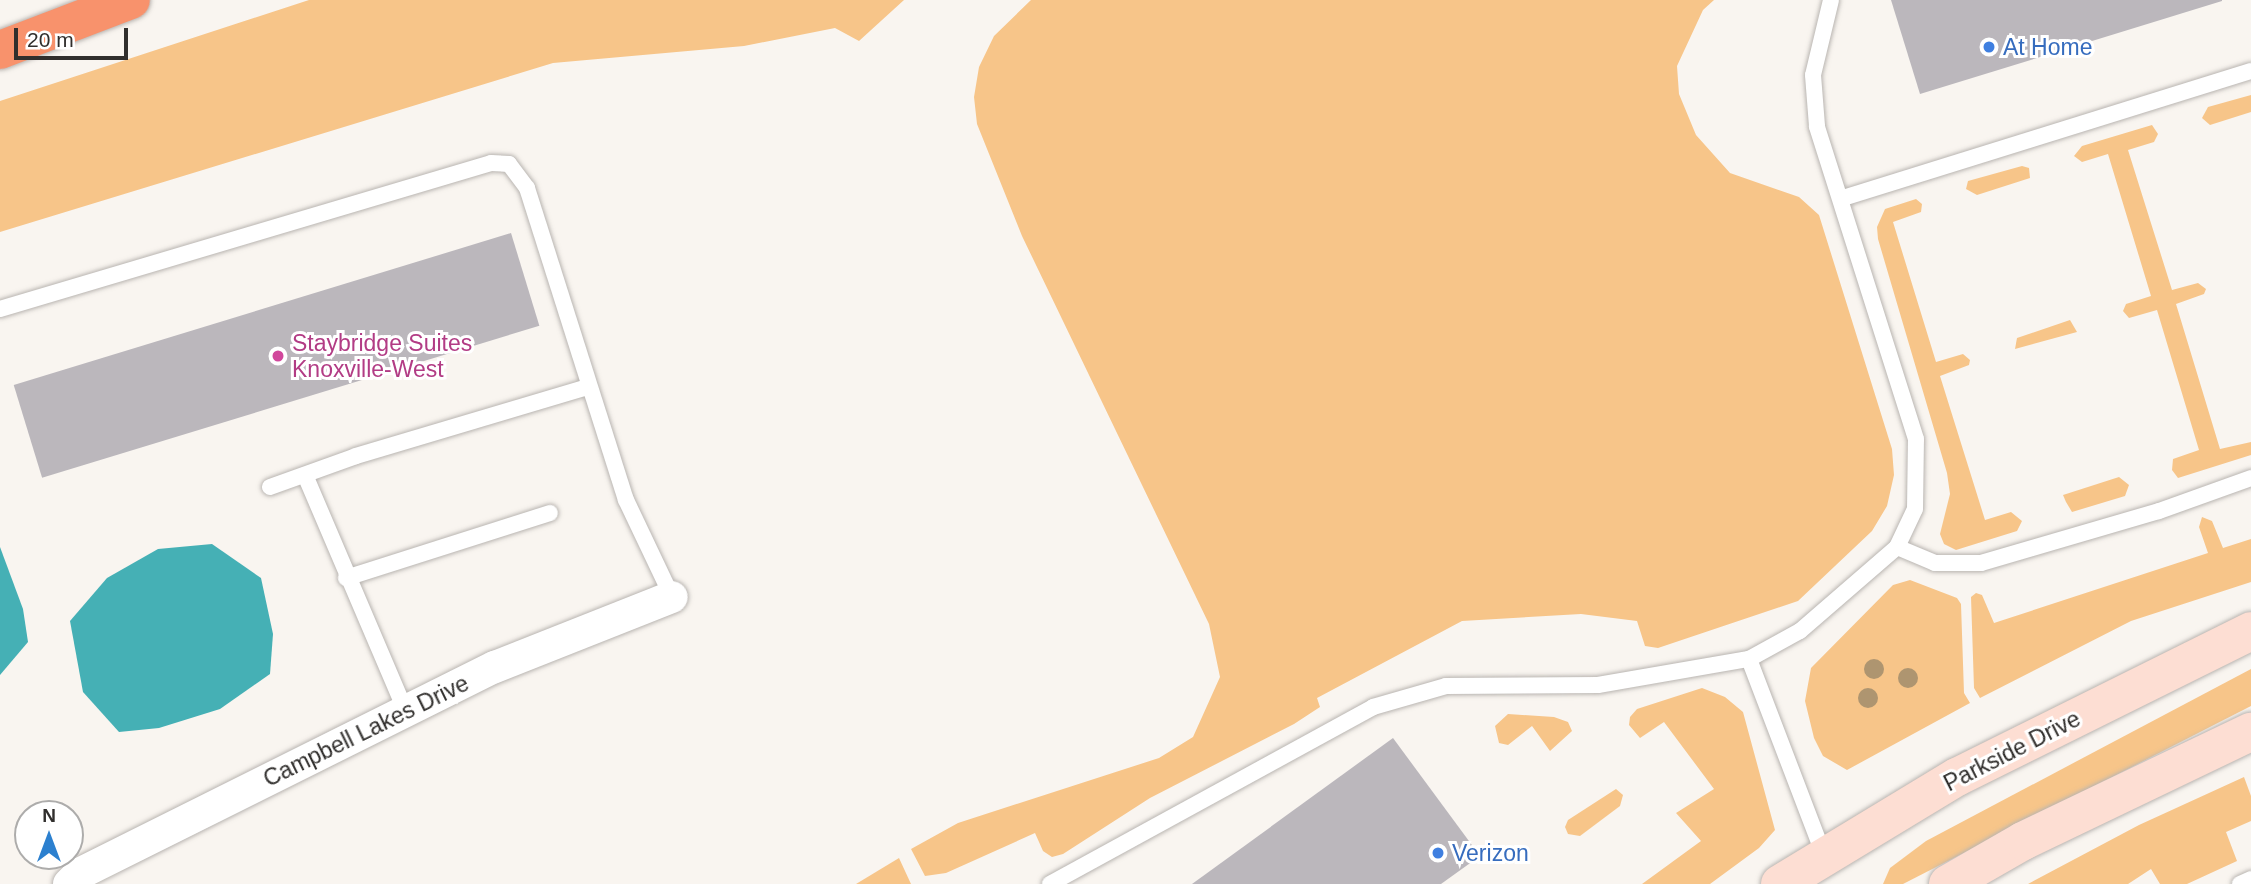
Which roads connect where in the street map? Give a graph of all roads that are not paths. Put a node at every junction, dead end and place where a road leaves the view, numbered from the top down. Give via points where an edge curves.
1 (82, 0) edge
2 (131, 0) edge
3 (1831, 0) edge
4 (0, 24) edge
5 (0, 50) edge
6 (2251, 71) edge
7 (1843, 198) junction
8 (0, 309) edge
9 (588, 387) junction
10 (305, 475) junction
11 (2251, 478) edge
12 (271, 487) dead end
13 (550, 513) dead end
14 (1897, 547) junction
15 (346, 578) junction
16 (672, 597) joint
17 (2251, 631) edge
18 (1749, 659) junction
19 (406, 712) junction
20 (2251, 732) edge
21 (1830, 871) edge
22 (2251, 879) edge
23 (69, 884) edge
24 (1050, 884) edge
25 (1780, 884) edge
26 (1948, 884) edge
27 (2240, 884) edge

1 - 4 highway
2 - 5 highway
3 - 7 lane via 1813,75 1817,126
6 - 7 lane
7 - 14 lane via 1916,439 1915,509
8 - 9 lane via 491,163 509,164 527,188
9 - 10 lane
9 - 16 lane via 626,500
10 - 12 lane
10 - 15 lane
11 - 14 lane via 2135,518 1981,562 1935,562
13 - 15 lane
14 - 18 lane via 1800,631
15 - 19 lane
16 - 19 street, Campbell Lakes Drive via 495,667
17 - 21 street, Parkside Drive via 1956,777
18 - 21 lane
18 - 24 lane via 1598,685 1446,686 1373,707
19 - 23 street, Campbell Lakes Drive via 79,874
20 - 26 street via 2023,841
21 - 25 street, Parkside Drive
22 - 27 lane

